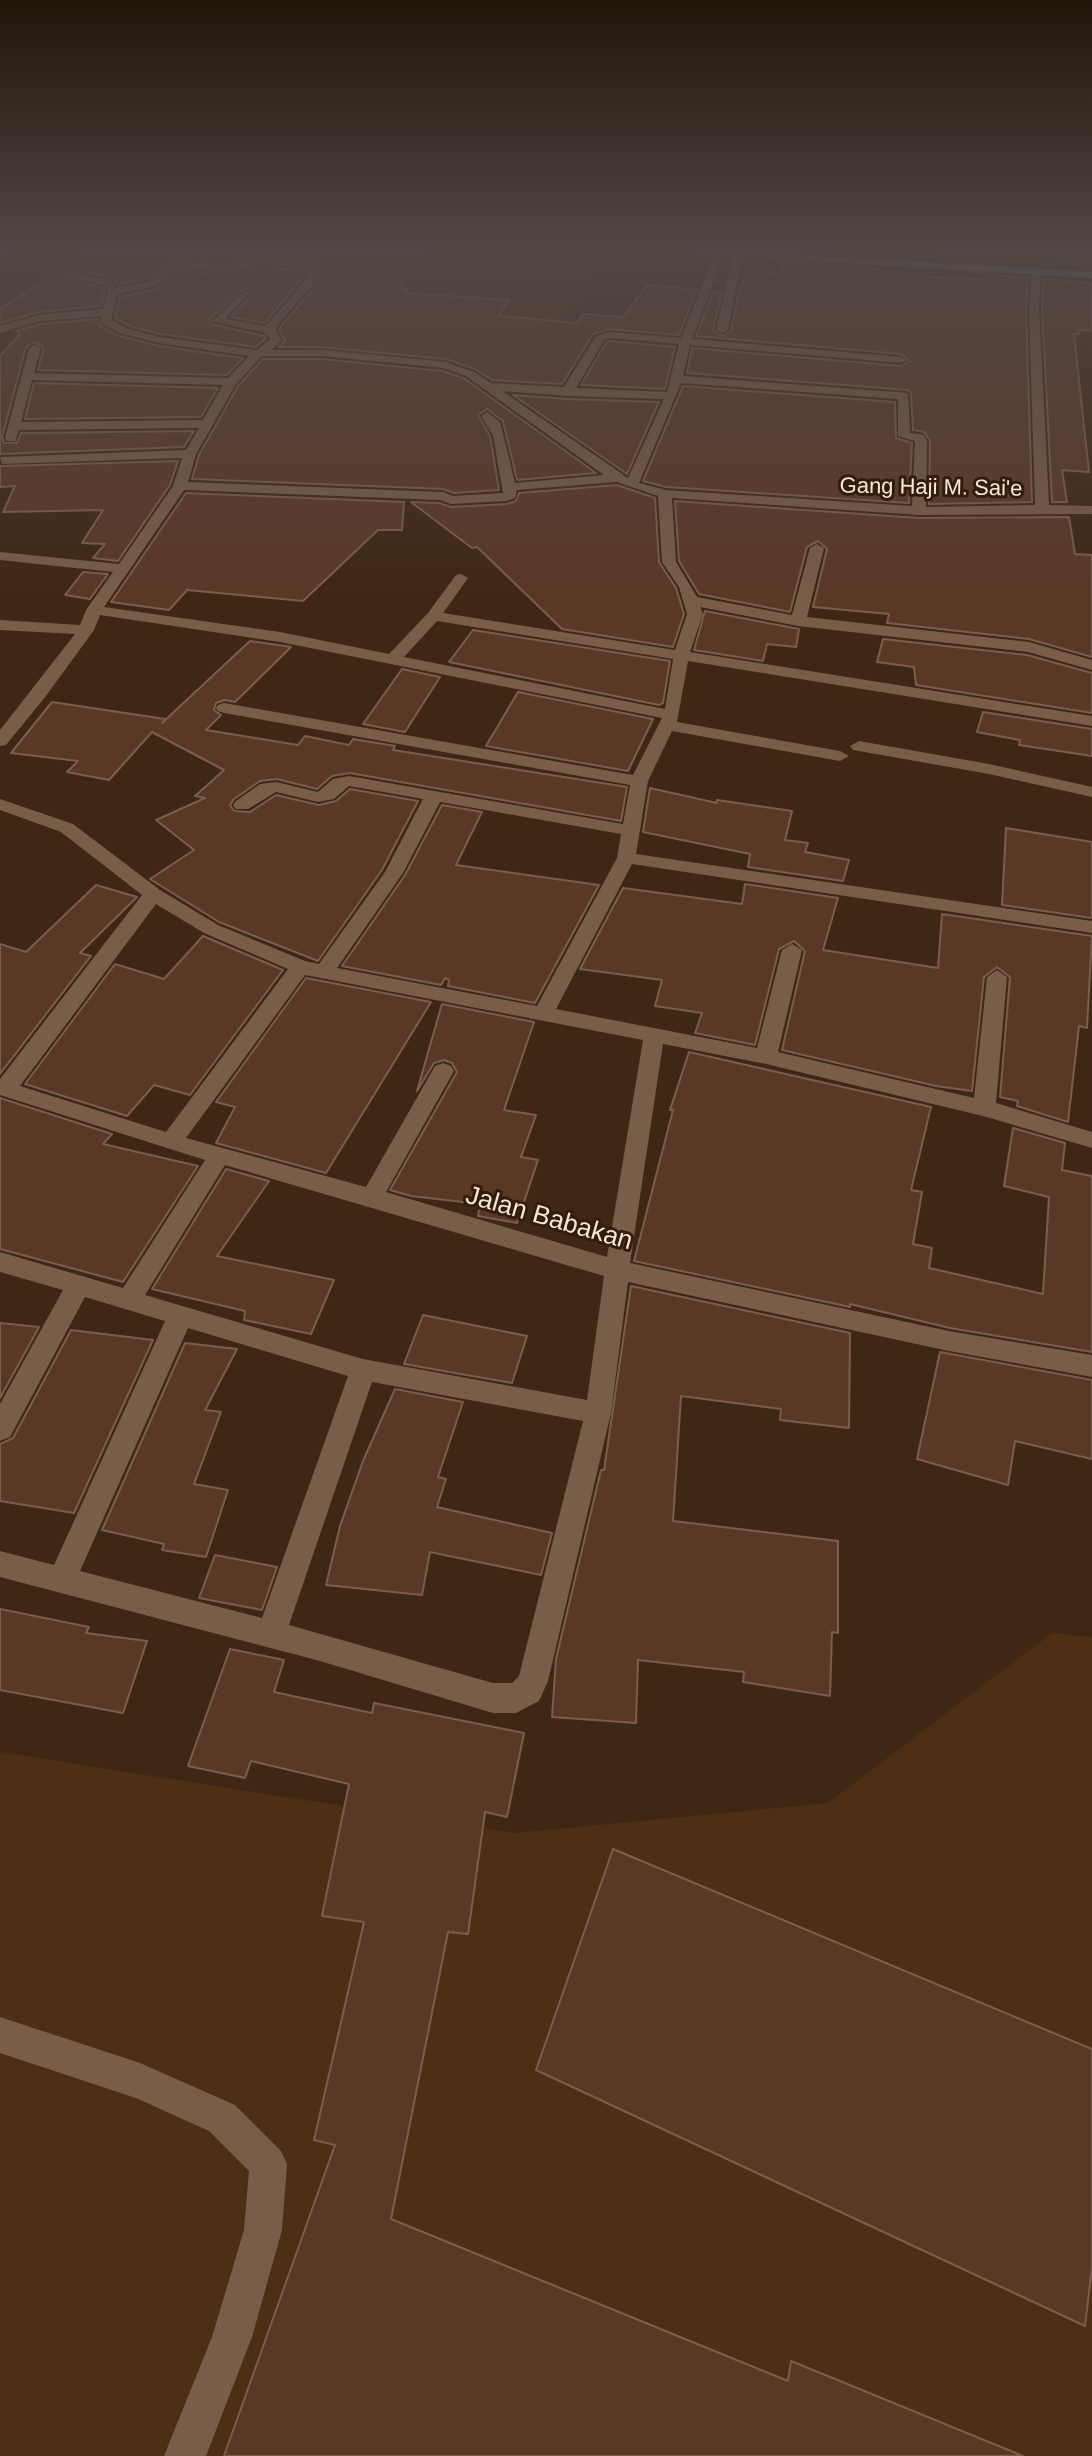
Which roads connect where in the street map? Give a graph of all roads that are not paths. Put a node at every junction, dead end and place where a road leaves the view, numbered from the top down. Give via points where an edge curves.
1 (31, 366) edge
2 (247, 366) edge
3 (448, 366) edge
4 (582, 366) edge
5 (681, 366) edge
6 (1036, 366) edge
7 (28, 376) junction
8 (678, 379) junction
9 (231, 382) junction
10 (490, 387) junction
11 (568, 392) junction
12 (672, 396) junction
13 (487, 416) dead end
14 (206, 424) junction
15 (15, 426) junction
16 (190, 454) junction
17 (1, 463) edge
18 (619, 478) junction
19 (632, 485) junction
20 (180, 486) junction
21 (509, 487) junction
22 (665, 494) junction
23 (1042, 509) junction
24 (1092, 510) edge
25 (919, 511) junction
26 (817, 548) dead end
27 (0, 556) edge
28 (123, 569) junction
29 (461, 578) dead end
30 (692, 601) junction
31 (94, 610) junction
32 (433, 616) junction
33 (798, 621) junction
34 (0, 625) edge
35 (86, 630) junction
36 (681, 657) junction
37 (394, 658) junction
38 (1092, 665) edge
39 (224, 708) dead end
40 (669, 720) junction
41 (1092, 721) edge
42 (0, 741) edge
43 (859, 746) dead end
44 (840, 756) dead end
45 (639, 781) junction
46 (1092, 792) edge
47 (434, 796) junction
48 (0, 804) edge
49 (242, 805) dead end
50 (632, 831) junction
51 (626, 858) junction
52 (153, 894) junction
53 (1092, 927) edge
54 (792, 950) dead end
55 (300, 967) junction
56 (323, 973) junction
57 (997, 977) dead end
58 (544, 1012) junction
59 (654, 1037) junction
60 (766, 1057) junction
61 (443, 1071) dead end
62 (3, 1088) edge
63 (984, 1108) junction
64 (1092, 1140) edge
65 (171, 1142) junction
66 (219, 1156) junction
67 (372, 1197) junction
68 (0, 1262) edge
69 (617, 1270) junction
70 (78, 1286) junction
71 (128, 1301) junction
72 (180, 1317) junction
73 (1092, 1366) edge
74 (363, 1370) junction
75 (598, 1413) junction
76 (0, 1429) edge
77 (0, 1564) edge
78 (62, 1579) junction
79 (271, 1634) junction
80 (0, 2035) edge
81 (185, 2456) edge

1 - 7 street
2 - 9 street
3 - 10 street, Gang Haji M. Sai'e
4 - 11 street
5 - 8 street
6 - 23 street, Gang Haji M. Sai'e
7 - 9 street
7 - 15 street
8 - 12 street
8 - 25 street via 904,396 904,436 921,441
9 - 14 street
10 - 11 street
10 - 18 street, Gang Haji M. Sai'e
11 - 12 street
12 - 19 street
13 - 21 street via 499,435
14 - 15 street
14 - 16 street
15 - 17 street
16 - 17 street
16 - 20 street
18 - 19 street, Gang Haji M. Sai'e
18 - 21 street
19 - 22 street, Gang Haji M. Sai'e
20 - 21 street via 451,500 507,497
20 - 28 street
22 - 25 street, Gang Haji M. Sai'e
22 - 30 street via 669,562
23 - 24 street
23 - 25 street, Gang Haji M. Sai'e
26 - 33 street
27 - 28 street
28 - 31 street
29 - 32 street
30 - 33 street
30 - 36 street via 695,614
31 - 35 street
31 - 37 street
32 - 36 street
32 - 37 street
33 - 38 street via 1029,647
34 - 35 street
35 - 42 street
36 - 40 street
36 - 41 street
37 - 40 street
39 - 45 street
40 - 44 street
40 - 45 street
43 - 46 street
45 - 50 street
47 - 49 street via 349,781 318,797 266,788
47 - 50 street
47 - 56 street via 394,873
48 - 52 street via 67,828
50 - 51 street
51 - 53 street
51 - 58 street
52 - 55 street via 211,929
52 - 62 street
54 - 60 street
55 - 56 street
55 - 65 street
56 - 58 street
57 - 63 street
58 - 59 street
59 - 60 street
59 - 69 street
60 - 63 street
61 - 67 street
62 - 65 street, Jalan Babakan
63 - 64 street
65 - 66 street, Jalan Babakan
66 - 67 street, Jalan Babakan
66 - 71 street
67 - 69 street, Jalan Babakan
68 - 70 street
69 - 73 street, Jalan Babakan
69 - 75 street
70 - 71 street
70 - 76 street
71 - 72 street
72 - 74 street
72 - 78 street
74 - 75 street
74 - 79 street
75 - 79 street via 528,1690 516,1698 493,1698
77 - 78 street
78 - 79 street
80 - 81 street via 140,2081 222,2118 268,2164 263,2230 232,2337

